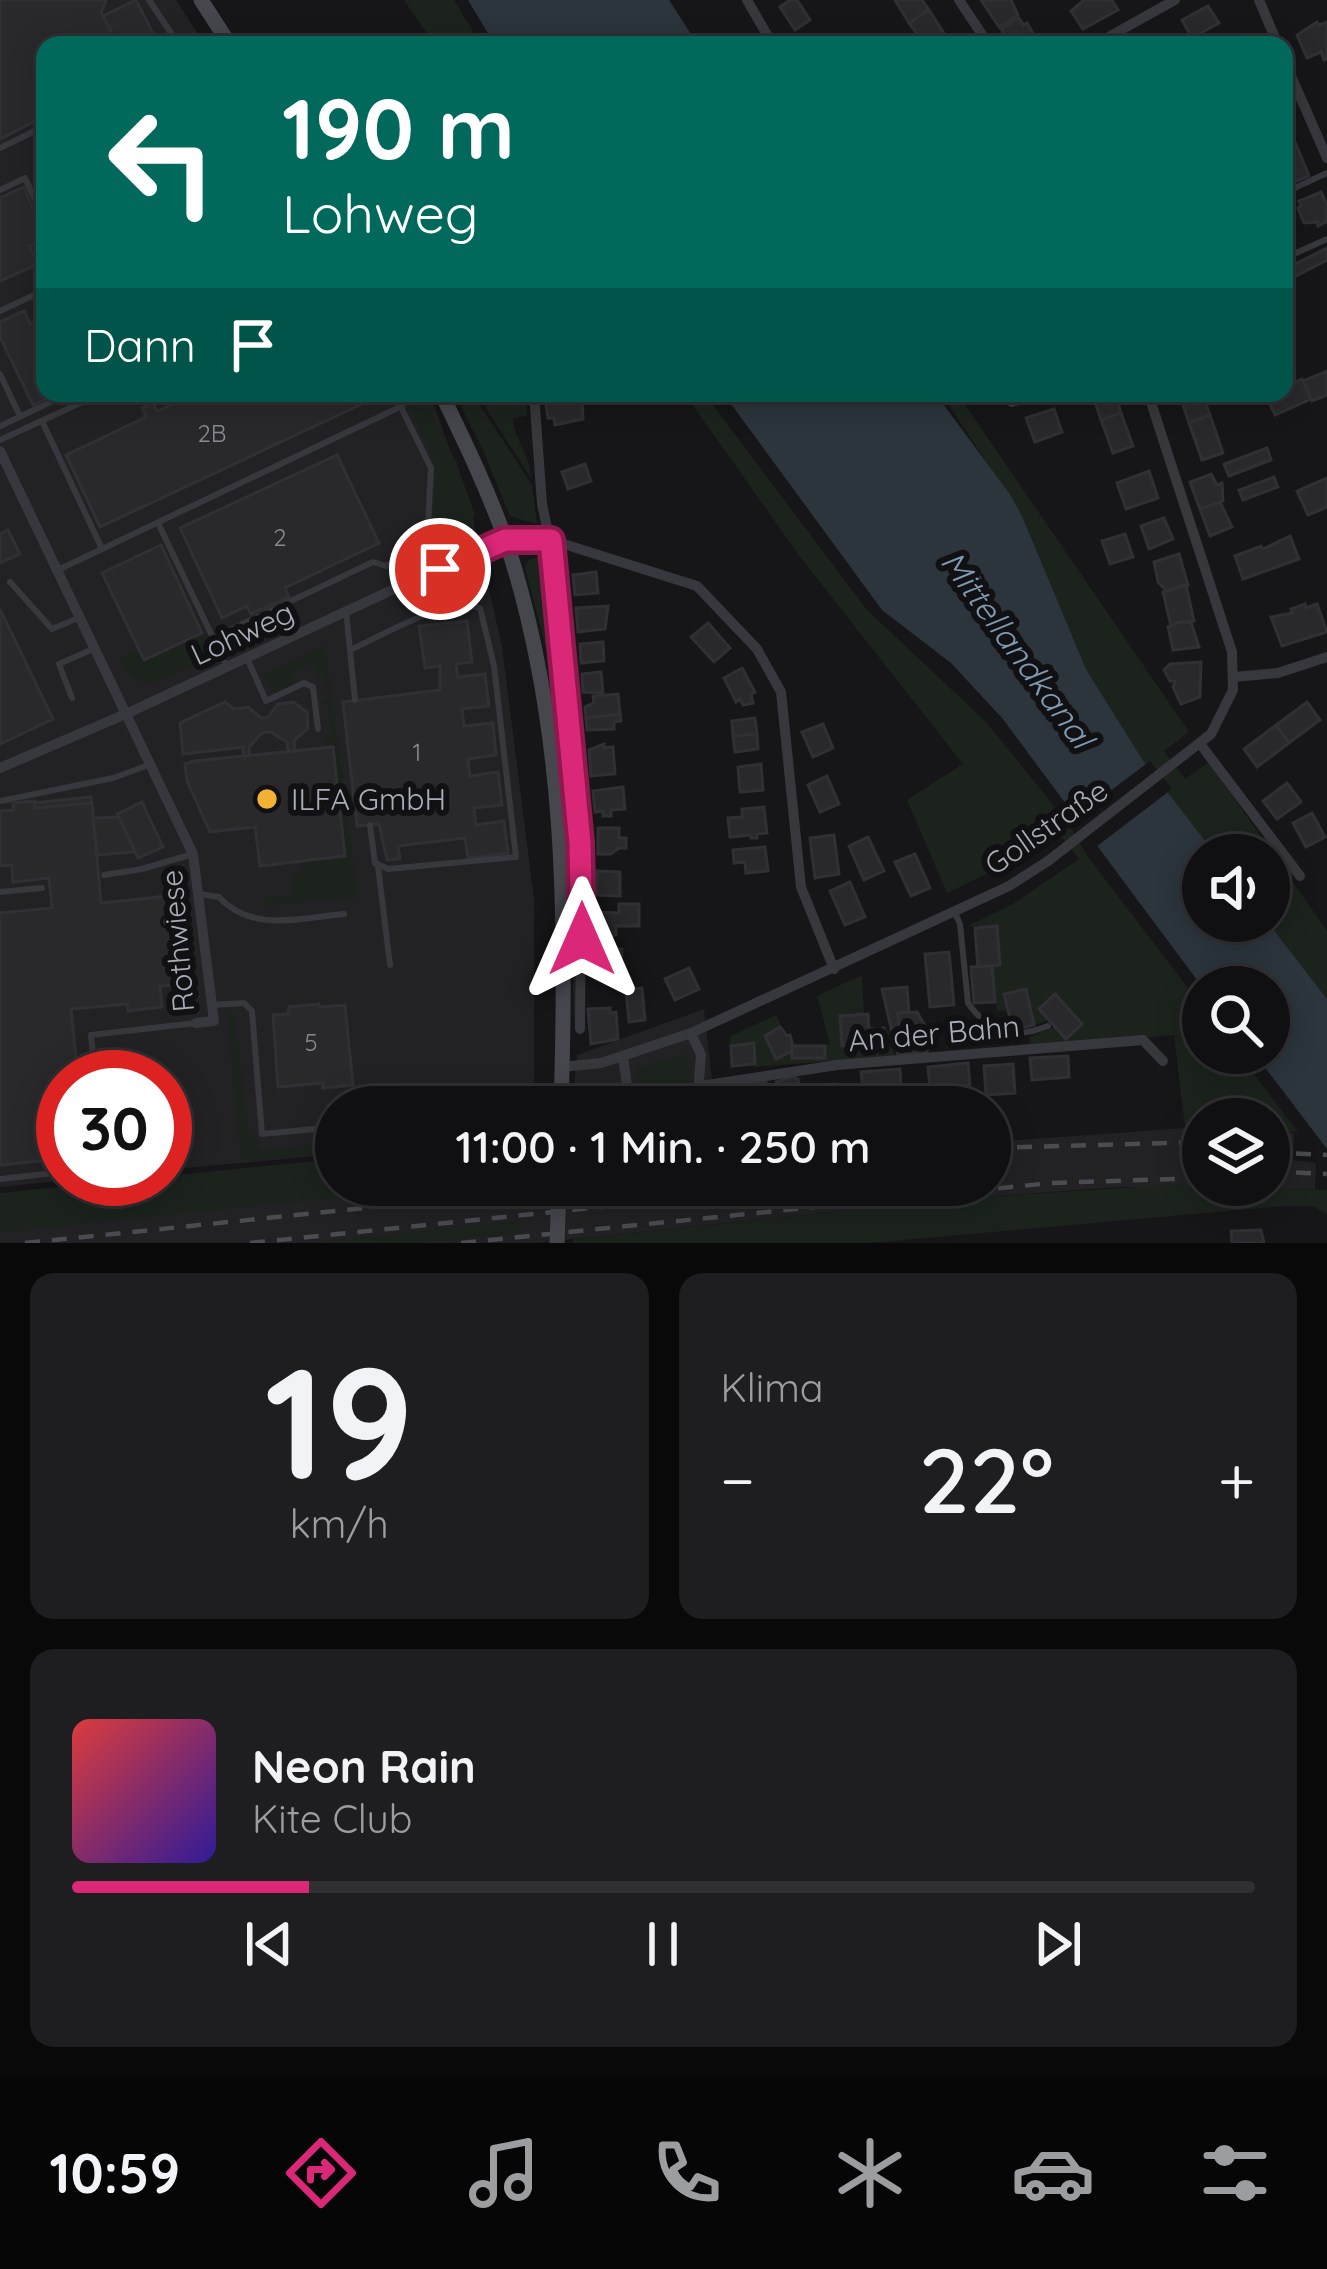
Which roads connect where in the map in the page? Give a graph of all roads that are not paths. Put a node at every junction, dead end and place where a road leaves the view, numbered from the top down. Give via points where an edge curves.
1 (149, 0) edge
2 (200, 0) edge
3 (747, 0) edge
4 (959, 0) edge
5 (1175, 0) edge
6 (1259, 0) edge
7 (173, 36) edge
8 (224, 36) edge
9 (768, 36) edge
10 (983, 36) edge
11 (1110, 36) edge
12 (1274, 36) edge
13 (1293, 89) edge
14 (36, 130) edge
15 (0, 148) edge
16 (1327, 158) edge
17 (1327, 173) edge
18 (1293, 189) edge
19 (0, 190) edge
20 (36, 202) edge
21 (1327, 239) edge
22 (1296, 253) dead end
23 (36, 294) edge
24 (0, 310) edge
25 (0, 374) edge
26 (50, 402) edge
27 (83, 402) edge
28 (400, 402) edge
29 (446, 402) edge
30 (535, 402) edge
31 (1151, 402) edge
32 (402, 406) junction
33 (20, 416) junction
34 (42, 421) junction
35 (0, 426) edge
36 (0, 440) edge
37 (0, 451) edge
38 (158, 523) junction
39 (505, 540) junction
40 (551, 540) junction
41 (102, 549) junction
42 (386, 566) junction
43 (56, 571) junction
44 (10, 582) dead end
45 (397, 590) junction
46 (346, 611) junction
47 (78, 618) junction
48 (213, 638) junction
49 (93, 649) junction
50 (352, 649) junction
51 (246, 657) junction
52 (1327, 657) edge
53 (227, 666) junction
54 (1234, 677) junction
55 (71, 698) dead end
56 (356, 700) dead end
57 (128, 713) junction
58 (318, 729) dead end
59 (1201, 745) junction
60 (153, 764) junction
61 (0, 768) edge
62 (0, 801) edge
63 (370, 825) dead end
64 (193, 854) junction
65 (378, 866) junction
66 (104, 875) dead end
67 (1300, 876) dead end
68 (41, 888) dead end
69 (0, 892) edge
70 (200, 894) junction
71 (955, 913) junction
72 (344, 914) dead end
73 (390, 964) dead end
74 (834, 969) junction
75 (212, 1005) junction
76 (196, 1023) joint
77 (1048, 1026) dead end
78 (580, 1028) dead end
79 (691, 1033) junction
80 (92, 1050) edge
81 (622, 1057) junction
82 (1163, 1061) dead end
83 (562, 1067) junction
84 (701, 1085) joint
85 (562, 1086) edge
86 (627, 1086) edge
87 (315, 1129) edge
88 (36, 1175) edge
89 (0, 1179) edge
90 (558, 1206) edge
91 (557, 1243) edge

1 - 7 lane
2 - 8 main road
3 - 9 street
4 - 10 street
5 - 11 street
6 - 12 street
13 - 16 street
14 - 15 lane
17 - 18 lane
19 - 20 lane via 25,178
21 - 22 lane
23 - 24 lane
25 - 33 lane
26 - 33 lane
27 - 34 lane
28 - 32 lane
29 - 39 main road
30 - 40 street
31 - 54 street via 1230,643
32 - 38 lane
32 - 42 lane via 431,468 428,545
33 - 35 lane
34 - 36 lane
34 - 41 lane
37 - 43 street, Rothwiese
38 - 41 lane
38 - 48 lane
39 - 40 street
39 - 45 street, Lohweg
39 - 83 main road via 550,746 563,910
40 - 74 street via 697,586 777,679 801,886
40 - 78 street via 581,864
41 - 43 lane
42 - 45 lane
42 - 48 lane via 373,562
43 - 47 street, Rothwiese
44 - 47 lane via 52,629
45 - 46 street, Lohweg
46 - 50 lane
46 - 51 street, Lohweg
47 - 49 street, Rothwiese
48 - 53 lane
49 - 55 lane via 59,664
49 - 57 street, Rothwiese
50 - 56 lane
50 - 65 lane via 470,604 480,608 494,666 516,857
51 - 53 street, Lohweg
51 - 58 lane via 266,701 304,683 313,687
52 - 54 street
53 - 57 street, Lohweg
54 - 59 street, Gollstraße via 1225,713
57 - 60 street, Rothwiese
57 - 61 street, Lohweg
59 - 67 street
59 - 71 street, Gollstraße via 1009,886
60 - 62 lane
60 - 64 street, Rothwiese
63 - 65 lane
64 - 66 lane
64 - 70 street, Rothwiese
65 - 73 lane
68 - 69 lane
70 - 72 lane via 219,896 255,921
70 - 75 street, Rothwiese
71 - 74 street, Gollstraße
71 - 77 lane via 975,1014 1016,1036
74 - 79 street, Gollstraße
75 - 76 street, Rothwiese via 214,1021
75 - 87 lane via 244,1003 252,1011 262,1134
76 - 80 lane via 91,1035
79 - 81 street, Gollstraße
79 - 84 street
81 - 83 street, Gollstraße
81 - 86 street
82 - 84 street, An der Bahn via 1143,1040 837,1065
83 - 85 main road
88 - 89 lane
90 - 91 main road, bridge

